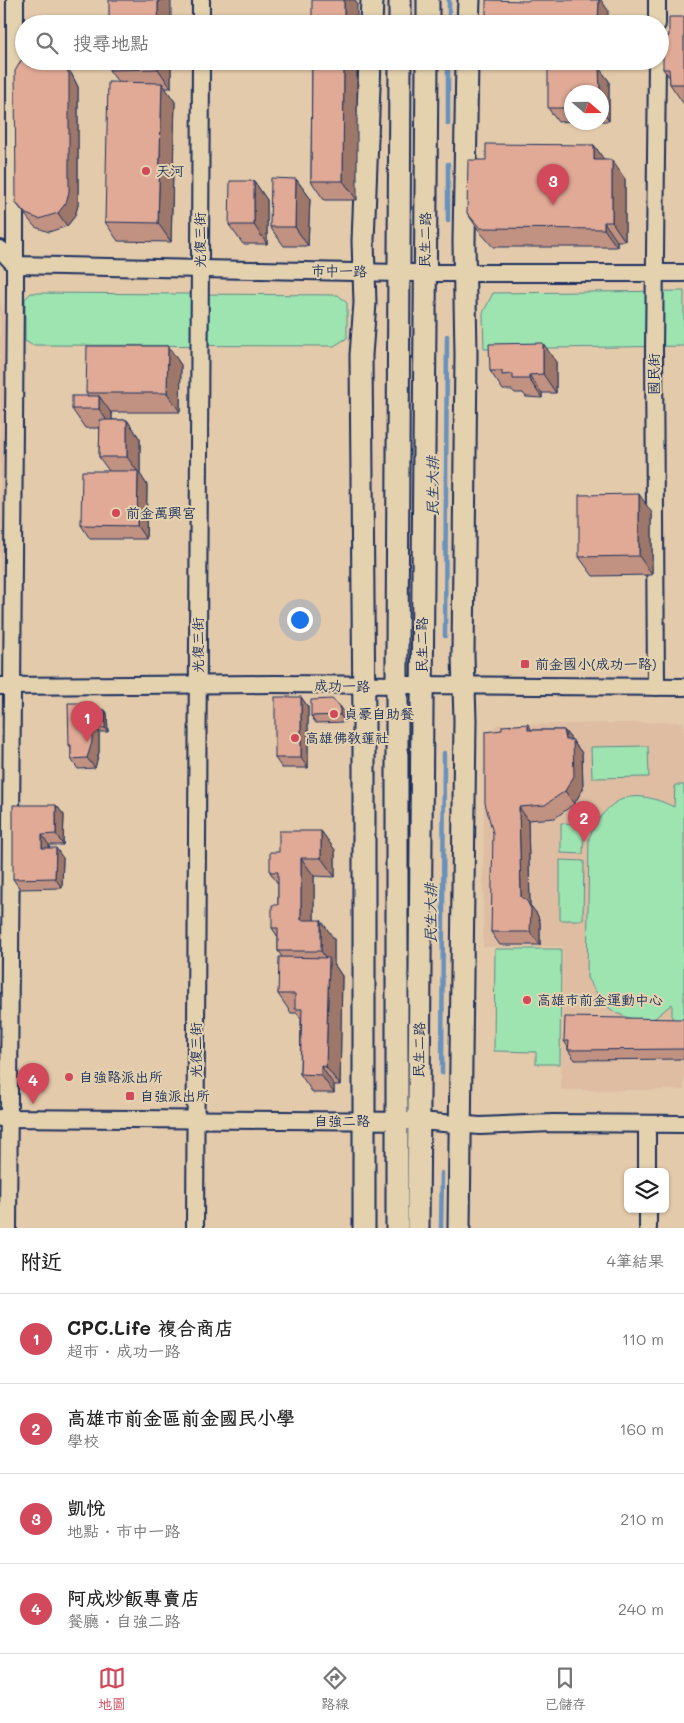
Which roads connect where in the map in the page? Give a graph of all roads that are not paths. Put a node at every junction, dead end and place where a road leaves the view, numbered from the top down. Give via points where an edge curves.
1 (14, 0) edge
2 (201, 0) edge
3 (372, 0) edge
4 (400, 0) edge
5 (428, 0) edge
6 (469, 0) edge
7 (657, 0) edge
8 (201, 15) edge
9 (371, 15) edge
10 (400, 15) edge
11 (428, 15) edge
12 (468, 15) edge
13 (657, 15) edge
14 (201, 70) edge
15 (370, 70) edge
16 (400, 70) edge
17 (427, 70) edge
18 (467, 70) edge
19 (657, 70) edge
20 (0, 250) edge
21 (16, 265) junction
22 (200, 269) junction
23 (363, 272) junction
24 (399, 272) junction
25 (424, 272) junction
26 (464, 272) junction
27 (656, 272) junction
28 (684, 273) edge
29 (6, 686) edge
30 (198, 686) junction
31 (364, 686) junction
32 (397, 686) junction
33 (422, 686) junction
34 (463, 686) junction
35 (656, 687) junction
36 (684, 687) edge
37 (4, 1118) edge
38 (195, 1120) junction
39 (365, 1121) junction
40 (397, 1121) junction
41 (419, 1121) junction
42 (458, 1123) junction
43 (647, 1124) junction
44 (684, 1124) edge
45 (647, 1168) edge
46 (648, 1213) edge
47 (8, 1228) edge
48 (195, 1228) edge
49 (364, 1228) edge
50 (398, 1228) edge
51 (418, 1228) edge
52 (459, 1228) edge
53 (648, 1228) edge

1 - 21 street
2 - 8 street
3 - 9 main road
4 - 10 main road
5 - 11 main road
6 - 12 main road
7 - 13 street
14 - 22 street, 光復三街
15 - 23 main road
16 - 24 main road, 民生二路
17 - 25 main road, 民生二路
18 - 26 main road
19 - 27 street, 國民街
20 - 21 street
21 - 22 street, 市中一路
21 - 29 street
22 - 23 street, 市中一路
22 - 30 street, 光復三街
23 - 24 street, 市中一路
23 - 31 main road
24 - 25 street, 市中一路
24 - 32 main road, 民生二路
25 - 26 street, 市中一路
25 - 33 main road, 民生二路
26 - 27 street, 市中一路
26 - 34 main road
27 - 28 street, 市中一路
27 - 35 street, 國民街
29 - 30 street, 成功一路
29 - 37 street
30 - 31 street, 成功一路
30 - 38 street, 光復三街
31 - 32 street, 成功一路
31 - 39 main road
32 - 33 street, 成功一路
32 - 40 main road, 民生二路
33 - 34 street, 成功一路
33 - 41 main road, 民生二路
34 - 35 street, 成功一路
34 - 42 main road
35 - 36 street, 成功一路
37 - 38 street, 自強二路
37 - 47 street
38 - 39 street, 自強二路
38 - 48 street, 光復三街
39 - 40 street, 自強二路
39 - 49 main road
40 - 41 street, 自強二路
40 - 50 main road, 民生二路
41 - 42 street, 自強二路
41 - 51 main road, 民生二路
42 - 43 street, 自強二路 via 480,1126
42 - 52 main road
43 - 44 street, 自強二路
43 - 45 street
46 - 53 street

